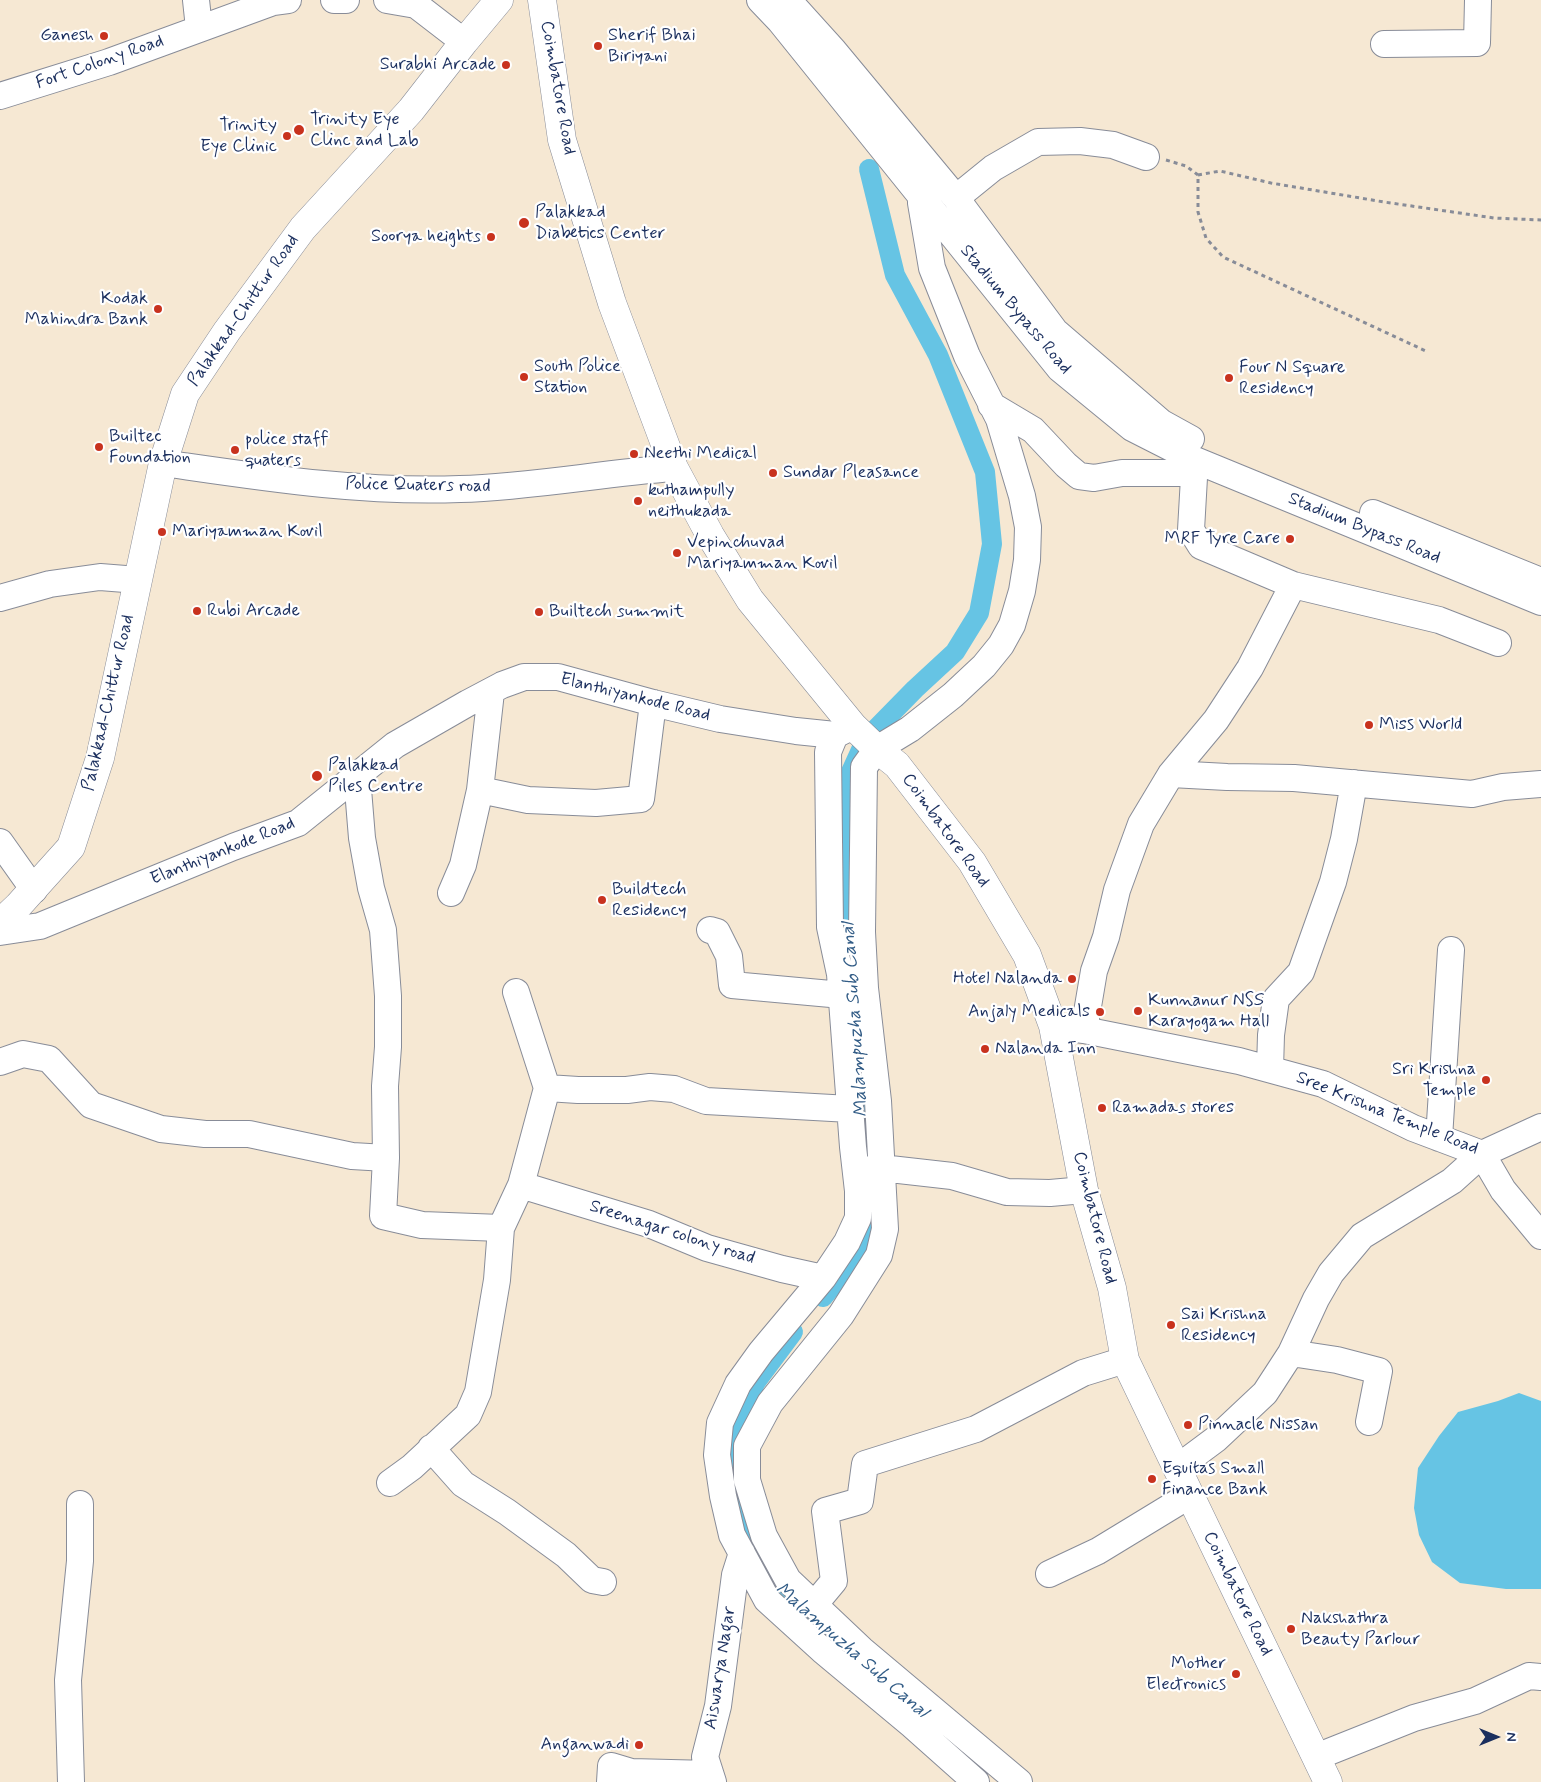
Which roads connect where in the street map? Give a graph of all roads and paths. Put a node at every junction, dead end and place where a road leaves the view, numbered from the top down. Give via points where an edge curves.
1 (196, 0) edge
2 (288, 0) edge
3 (334, 0) edge
4 (346, 0) edge
5 (386, 0) edge
6 (499, 0) edge
7 (542, 0) edge
8 (760, 0) edge
9 (788, 0) edge
10 (1478, 0) edge
11 (199, 28) junction
12 (464, 42) junction
13 (1384, 44) dead end
14 (0, 96) edge
15 (919, 155) junction
16 (1146, 157) joint
17 (1198, 175) junction
18 (921, 196) junction
19 (956, 198) junction
20 (1541, 220) edge
21 (1428, 352) dead end
22 (991, 404) junction
23 (163, 463) junction
24 (1195, 466) junction
25 (674, 468) junction
26 (138, 580) junction
27 (1541, 581) edge
28 (1293, 585) junction
29 (0, 598) edge
30 (1541, 602) edge
31 (1498, 644) dead end
32 (491, 692) junction
33 (653, 703) junction
34 (844, 730) junction
35 (877, 749) junction
36 (1171, 774) junction
37 (356, 777) junction
38 (1354, 782) junction
39 (1541, 784) edge
40 (480, 790) junction
41 (0, 842) edge
42 (34, 890) junction
43 (451, 893) dead end
44 (0, 923) edge
45 (710, 930) dead end
46 (0, 932) edge
47 (1450, 950) dead end
48 (516, 992) dead end
49 (842, 995) junction
50 (1053, 1026) junction
51 (1084, 1030) junction
52 (0, 1062) edge
53 (1270, 1069) junction
54 (547, 1088) junction
55 (850, 1109) junction
56 (1541, 1127) edge
57 (1439, 1138) junction
58 (1482, 1154) junction
59 (386, 1158) junction
60 (881, 1168) junction
61 (856, 1172) junction
62 (521, 1184) junction
63 (1084, 1190) junction
64 (501, 1228) junction
65 (1541, 1236) edge
66 (823, 1278) junction
67 (1291, 1353) junction
68 (1125, 1360) junction
69 (1369, 1422) dead end
70 (432, 1448) junction
71 (1177, 1468) junction
72 (390, 1482) dead end
73 (1190, 1495) junction
74 (80, 1504) dead end
75 (742, 1553) junction
76 (1049, 1574) dead end
77 (603, 1582) dead end
78 (814, 1605) junction
79 (1541, 1677) edge
80 (1316, 1757) junction
81 (711, 1778) edge
82 (71, 1782) edge
83 (610, 1782) edge
84 (976, 1782) edge
85 (1019, 1782) edge
86 (1328, 1782) edge

1 - 11 street
2 - 11 street, Fort Colony Road
3 - 4 street
5 - 12 street via 416,5
6 - 12 main road, Palakkad-Chittur Road
7 - 25 main road, Coimbatore Road via 562,140 612,303
8 - 18 street, Stadium Bypass Road
9 - 15 street, Stadium Bypass Road
10 - 13 street via 1477,43
11 - 14 street, Fort Colony Road via 109,62
12 - 23 main road, Palakkad-Chittur Road via 411,110 303,228 227,331 186,394
15 - 18 street
15 - 19 street, Stadium Bypass Road
16 - 17 path via 1186,166
16 - 19 street via 1113,145 1080,141 1038,142 993,168
17 - 20 path via 1220,171 1384,202 1494,218
17 - 21 path via 1198,212 1206,238 1223,257
18 - 22 street via 932,268
18 - 24 street, Stadium Bypass Road via 1060,369 1132,428
19 - 27 street, Stadium Bypass Road via 1054,331 1162,423 1196,442
22 - 24 street via 1033,430 1079,476 1094,478
22 - 35 street via 1022,496 1028,527 1022,591 1012,625 984,666 910,729
23 - 25 street, Police Quaters road via 314,484 458,489 520,486
23 - 26 main road, Palakkad-Chittur Road
24 - 28 street via 1191,530 1201,546
24 - 30 street, Stadium Bypass Road
25 - 34 main road, Coimbatore Road via 750,600
26 - 29 street via 91,578 50,584
26 - 42 main road, Palakkad-Chittur Road via 100,758 71,847
28 - 31 street via 1439,620
28 - 36 street via 1250,668 1216,720
32 - 33 street, Elanthiyankode Road via 524,677 558,677
32 - 37 street, Elanthiyankode Road via 395,745
32 - 40 street
33 - 34 street, Elanthiyankode Road via 720,719 796,731
33 - 40 street via 641,799 596,803 528,800
34 - 35 main road, Coimbatore Road
34 - 49 street via 828,752 830,927
35 - 50 main road, Coimbatore Road via 897,765 972,862 1026,955
35 - 60 street via 864,767 862,932
36 - 38 street
36 - 51 street via 1141,824 1117,890 1094,971
37 - 46 street, Elanthiyankode Road via 298,823 40,926
37 - 59 street via 362,838 383,930 388,996
38 - 39 street via 1472,794
38 - 53 street via 1333,882 1301,972 1276,999
40 - 43 street via 463,865
41 - 42 street
42 - 44 main road, Palakkad-Chittur Road
45 - 49 street via 717,932 729,956 732,985
47 - 57 street
48 - 54 street
49 - 55 street
50 - 51 street, Sree Krishna Temple Road
50 - 63 main road, Coimbatore Road
51 - 53 street, Sree Krishna Temple Road
52 - 59 street via 23,1054 49,1059 91,1105 161,1130 249,1134 352,1156
53 - 57 street, Sree Krishna Temple Road via 1323,1084
54 - 55 street via 627,1090 650,1087 674,1090 706,1102
54 - 62 street
55 - 61 street
56 - 58 street, Sree Krishna Temple Road
57 - 58 street, Sree Krishna Temple Road
58 - 65 street via 1503,1190
58 - 67 street via 1452,1181 1362,1236 1331,1273
59 - 64 street via 383,1216 422,1225
60 - 61 street
60 - 63 street via 952,1176 1007,1192
60 - 78 street via 885,1229 879,1255 841,1315 770,1403 747,1446 747,1480 764,1536 788,1580
61 - 66 street via 858,1218 847,1242
62 - 64 street
62 - 66 street, Sreenagar colony road via 649,1224 707,1248
63 - 68 main road, Coimbatore Road via 1112,1288
64 - 70 street via 478,1392 468,1415
66 - 75 street via 738,1384 720,1423 717,1456 723,1496 732,1536
67 - 69 street via 1379,1371
67 - 71 street via 1264,1393 1216,1439
68 - 71 main road, Coimbatore Road
68 - 78 street via 1083,1373 976,1429 865,1464 860,1501 825,1511 834,1581
70 - 72 street
70 - 77 street via 463,1484 559,1550 592,1580
71 - 73 main road, Coimbatore Road
73 - 76 street via 1098,1551
73 - 80 main road, Coimbatore Road
74 - 82 street via 80,1561 68,1680
75 - 81 street, Aiswarya Nagar via 735,1576 718,1706 705,1757
75 - 84 street via 767,1600
78 - 85 street via 862,1650
79 - 80 street via 1529,1676 1475,1701 1414,1718
80 - 86 main road, Coimbatore Road
81 - 83 street via 631,1772 611,1766

